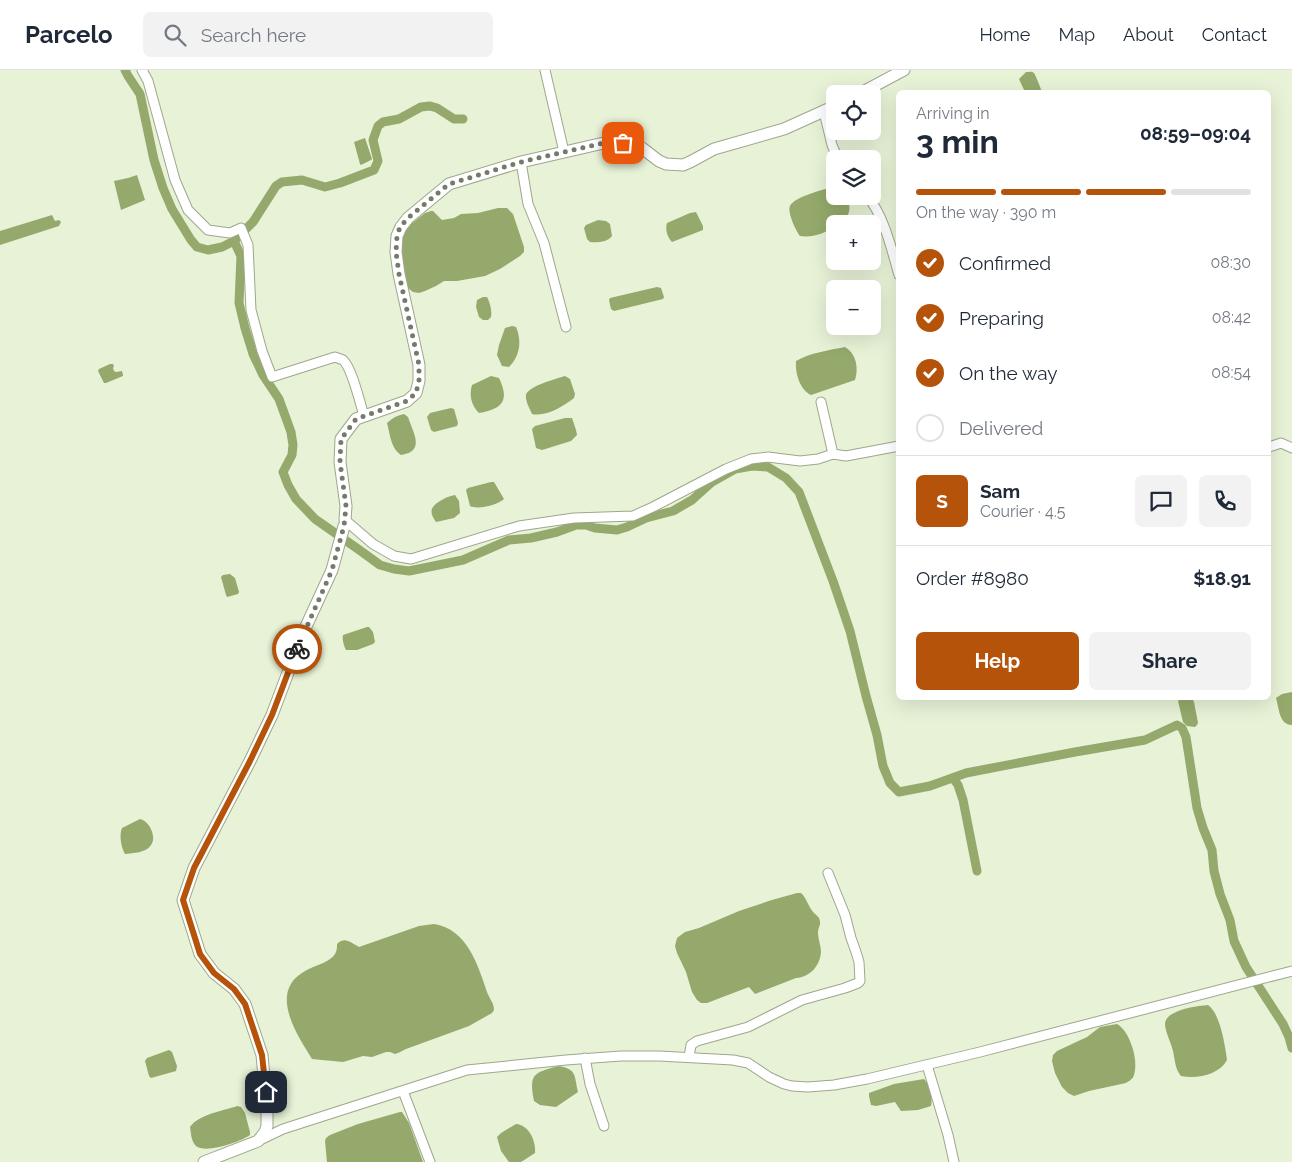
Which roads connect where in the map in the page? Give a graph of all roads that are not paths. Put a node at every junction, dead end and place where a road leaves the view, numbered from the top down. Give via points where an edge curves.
1 (142, 70) edge
2 (545, 70) edge
3 (904, 70) edge
4 (876, 85) edge
5 (824, 112) joint
6 (834, 150) edge
7 (564, 152) junction
8 (521, 162) junction
9 (874, 205) edge
10 (896, 264) edge
11 (566, 327) dead end
12 (821, 402) dead end
13 (364, 416) junction
14 (1271, 446) edge
15 (896, 447) edge
16 (1292, 448) edge
17 (833, 454) junction
18 (344, 523) junction
19 (828, 873) dead end
20 (1292, 971) edge
21 (689, 1057) junction
22 (585, 1058) junction
23 (927, 1065) junction
24 (403, 1091) junction
25 (604, 1126) dead end
26 (258, 1141) junction
27 (204, 1162) edge
28 (430, 1162) edge
29 (954, 1162) edge

1 - 13 street via 148,81 175,180 188,210 208,230 230,233 241,228 248,245 251,310 272,377 335,357 342,360 352,375
2 - 7 street
3 - 4 main road
5 - 6 street
5 - 7 main road via 784,129 714,149 683,165 666,164 634,144 608,142
7 - 8 main road
8 - 11 street via 528,204 544,243
8 - 13 main road via 449,184 400,227 396,252 419,365 419,381 416,393 407,401
9 - 10 street
12 - 17 street
13 - 18 main road via 356,419 341,439 340,462 346,506
14 - 16 street via 1281,443
15 - 17 street via 846,456
17 - 18 street via 800,461 768,457 750,460 633,516 574,518 519,526 411,560 394,556
18 - 26 main road via 326,586 303,633 272,715 194,868 183,900 200,954 245,1004 262,1055 268,1118 265,1132
19 - 21 street via 859,962 860,981 802,1000 748,1027 697,1041 691,1045
20 - 23 street
21 - 22 street
21 - 23 street via 742,1061 779,1082 808,1087 868,1079
22 - 24 street via 474,1068
22 - 25 street
23 - 29 street
24 - 26 street via 283,1129
24 - 28 street
26 - 27 main road

